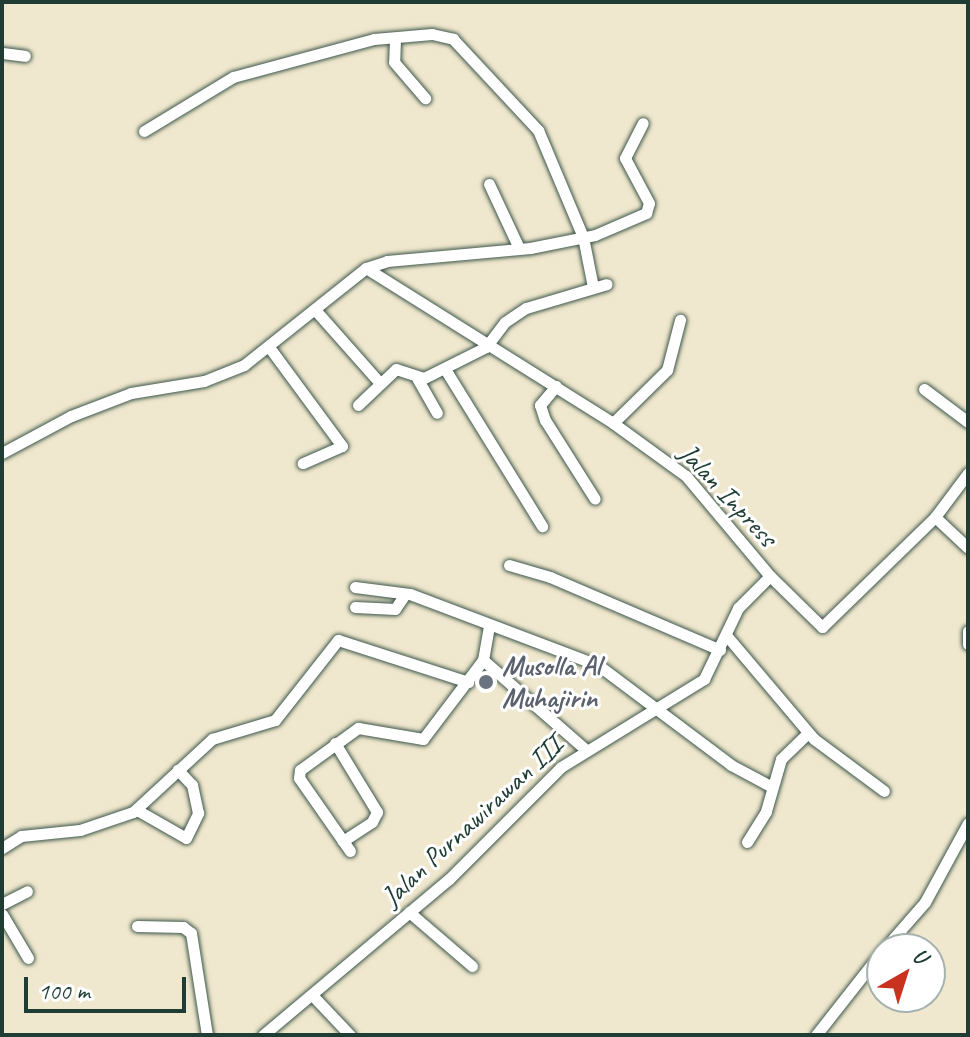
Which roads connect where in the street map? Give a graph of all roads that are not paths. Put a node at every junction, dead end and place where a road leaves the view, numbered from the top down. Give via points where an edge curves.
1 (395, 39) junction
2 (2, 53) edge
3 (25, 56) dead end
4 (425, 98) dead end
5 (643, 123) dead end
6 (144, 131) dead end
7 (489, 184) dead end
8 (583, 237) junction
9 (519, 248) junction
10 (366, 268) junction
11 (607, 284) dead end
12 (593, 287) junction
13 (317, 312) junction
14 (680, 320) dead end
15 (269, 347) junction
16 (486, 347) junction
17 (445, 369) junction
18 (417, 378) junction
19 (379, 382) junction
20 (556, 386) junction
21 (924, 389) dead end
22 (358, 405) dead end
23 (437, 413) dead end
24 (968, 422) edge
25 (613, 423) junction
26 (2, 453) edge
27 (303, 463) dead end
28 (968, 473) edge
29 (595, 499) dead end
30 (935, 517) junction
31 (542, 526) dead end
32 (968, 548) edge
33 (509, 565) dead end
34 (770, 576) junction
35 (355, 587) dead end
36 (405, 594) junction
37 (355, 607) dead end
38 (489, 625) junction
39 (968, 631) edge
40 (726, 635) junction
41 (968, 644) edge
42 (720, 650) junction
43 (483, 660) junction
44 (468, 682) junction
45 (659, 707) junction
46 (808, 733) junction
47 (335, 743) junction
48 (586, 750) junction
49 (178, 770) junction
50 (772, 787) junction
51 (884, 791) dead end
52 (137, 810) junction
53 (968, 823) edge
54 (343, 841) junction
55 (747, 842) dead end
56 (2, 848) edge
57 (350, 851) dead end
58 (27, 891) dead end
59 (2, 904) edge
60 (409, 912) junction
61 (2, 914) edge
62 (137, 926) dead end
63 (898, 933) edge
64 (28, 958) dead end
65 (472, 966) dead end
66 (866, 972) edge
67 (313, 996) junction
68 (207, 1035) edge
69 (263, 1035) edge
70 (350, 1035) edge
71 (816, 1035) edge

1 - 4 street via 394,62
1 - 6 street via 374,39 233,77
1 - 8 street via 432,34 453,39 486,71 538,130
2 - 3 street
5 - 8 street via 625,158 649,210
7 - 9 street
8 - 9 street
8 - 12 street
9 - 10 street via 427,255
10 - 13 street
10 - 16 street, Jalan Inpress
11 - 12 street
12 - 16 street via 526,308 505,322
13 - 15 street
13 - 19 street
14 - 25 street via 667,370
15 - 26 street via 204,381 131,393 71,416
15 - 27 street via 342,446
16 - 17 street
16 - 20 street, Jalan Inpress
17 - 18 street
17 - 31 street
18 - 19 street via 398,369
18 - 23 street
19 - 22 street
20 - 25 street, Jalan Inpress
20 - 29 street via 540,405 545,420
21 - 24 street
25 - 34 street, Jalan Inpress via 686,476
28 - 30 street, Jalan Inpress
30 - 32 street
30 - 34 street, Jalan Inpress via 822,627
33 - 42 street via 550,577
34 - 40 street, Jalan Purnawirawan III via 738,608
35 - 36 street
36 - 37 street via 395,609
36 - 38 street
38 - 43 street
38 - 45 street via 598,665
39 - 41 street
40 - 42 street, Jalan Purnawirawan III
40 - 46 street
42 - 45 street, Jalan Purnawirawan III via 704,679
43 - 44 street
43 - 48 street
44 - 47 street via 423,739 358,728
44 - 49 street via 338,640 275,720 212,739
45 - 48 street, Jalan Purnawirawan III
45 - 50 street via 708,749
46 - 50 street via 781,759
46 - 51 street via 831,756
47 - 54 street via 377,812 372,822
47 - 54 street via 309,759 298,775
48 - 60 street, Jalan Purnawirawan III via 561,767
49 - 52 street
49 - 52 street via 192,785 198,813 186,838
50 - 55 street
52 - 56 street via 80,830 21,836
53 - 63 street via 925,902
54 - 57 street
58 - 59 street
60 - 65 street
60 - 67 street, Jalan Purnawirawan III
61 - 64 street
62 - 68 street via 183,927 191,933
66 - 71 street
67 - 69 street, Jalan Purnawirawan III
67 - 70 street

